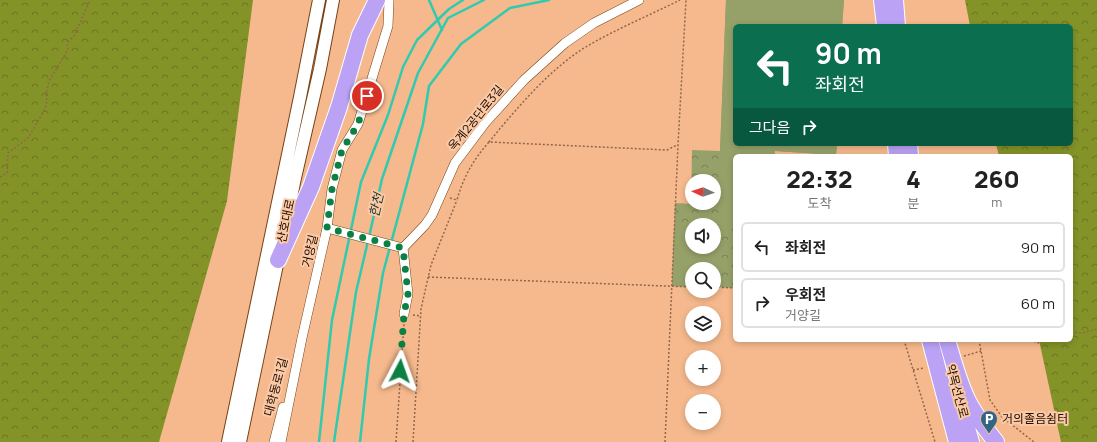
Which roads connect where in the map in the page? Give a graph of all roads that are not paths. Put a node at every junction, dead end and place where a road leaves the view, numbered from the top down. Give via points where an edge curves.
1 (319, 0) edge
2 (333, 0) edge
3 (377, 0) edge
4 (389, 0) edge
5 (639, 0) edge
6 (883, 0) edge
7 (895, 0) edge
8 (885, 24) edge
9 (897, 24) edge
10 (331, 230) junction
11 (400, 247) junction
12 (278, 260) junction
13 (404, 314) road end
14 (302, 338) junction
15 (931, 342) edge
16 (944, 342) edge
17 (948, 342) edge
18 (244, 418) junction
19 (228, 442) edge
20 (240, 442) edge
21 (247, 442) edge
22 (274, 442) edge
23 (281, 442) edge
24 (957, 442) edge
25 (971, 442) edge
26 (996, 442) edge

1 - 19 street, 산호대로
2 - 12 street, 산호대로
3 - 12 highway via 360,35 339,107 311,187
4 - 10 street, 거양길 via 388,26 358,124 342,150 332,189
5 - 11 street, 옥계2공단로3길 via 594,23 565,43 524,80 485,123 455,163 425,225
6 - 8 highway
7 - 9 highway
10 - 11 street
10 - 14 street, 거양길
11 - 13 street via 408,294
12 - 18 street, 산호대로
14 - 22 street, 대학동로1길
14 - 23 street, 거양길
15 - 24 highway, 약목선산로
16 - 25 highway, 약목선산로
17 - 26 highway via 966,398
18 - 20 street, 산호대로
18 - 21 street

